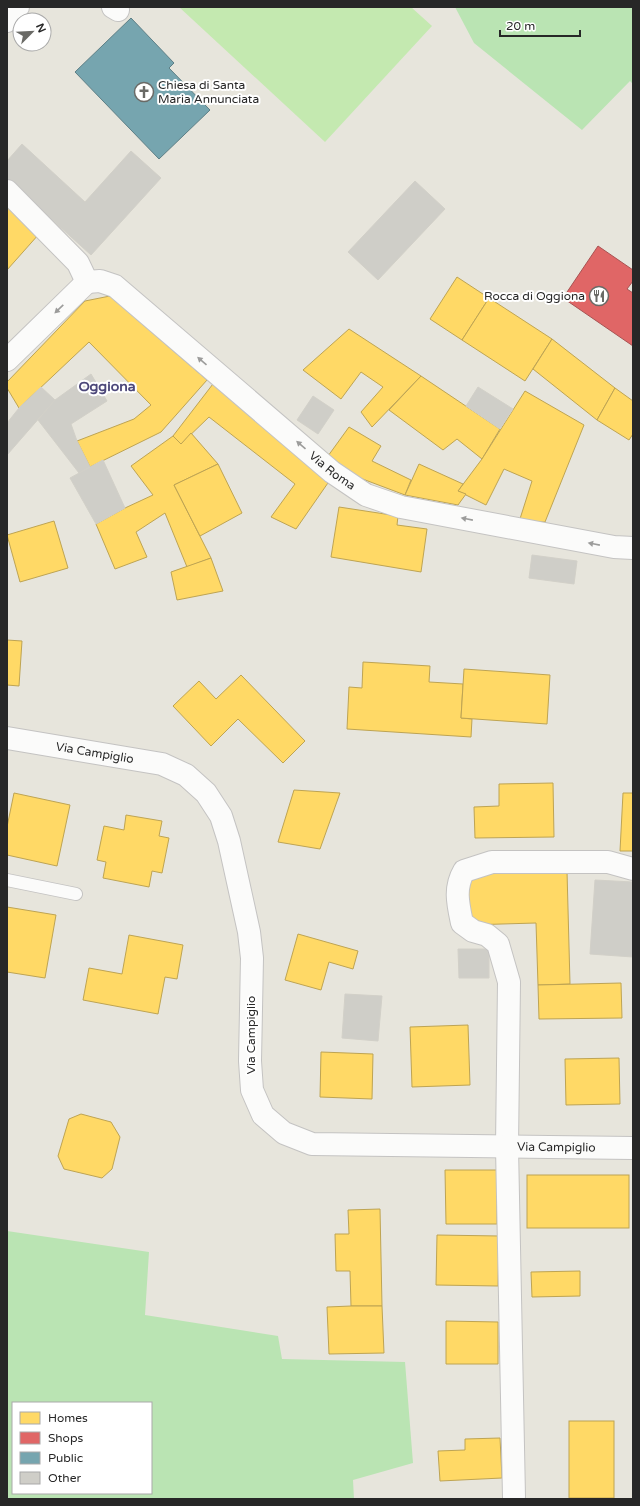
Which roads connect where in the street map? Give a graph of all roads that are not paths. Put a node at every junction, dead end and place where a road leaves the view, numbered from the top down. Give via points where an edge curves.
1 (18, 7) edge
2 (7, 21) edge
3 (7, 191) edge
4 (87, 282) junction
5 (7, 360) edge
6 (633, 548) edge
7 (7, 738) edge
8 (633, 868) edge
9 (7, 880) edge
10 (76, 894) dead end
11 (507, 1147) junction
12 (633, 1148) edge
13 (514, 1497) dead end

1 - 2 street
3 - 4 street via 78,263
4 -> 5 street
6 -> 4 street, Via Roma via 614,548 401,507 366,495 332,472 114,286 100,281
7 - 11 street, Via Campiglio via 162,764 186,775 206,793 221,816 230,841 249,932 252,958 252,1090 263,1115 284,1133 312,1144
8 - 11 street via 608,862 492,862 464,871 460,878 457,899 462,923 473,932 487,935 498,944 509,982
9 - 10 lane
11 - 12 street, Via Campiglio
11 - 13 street

